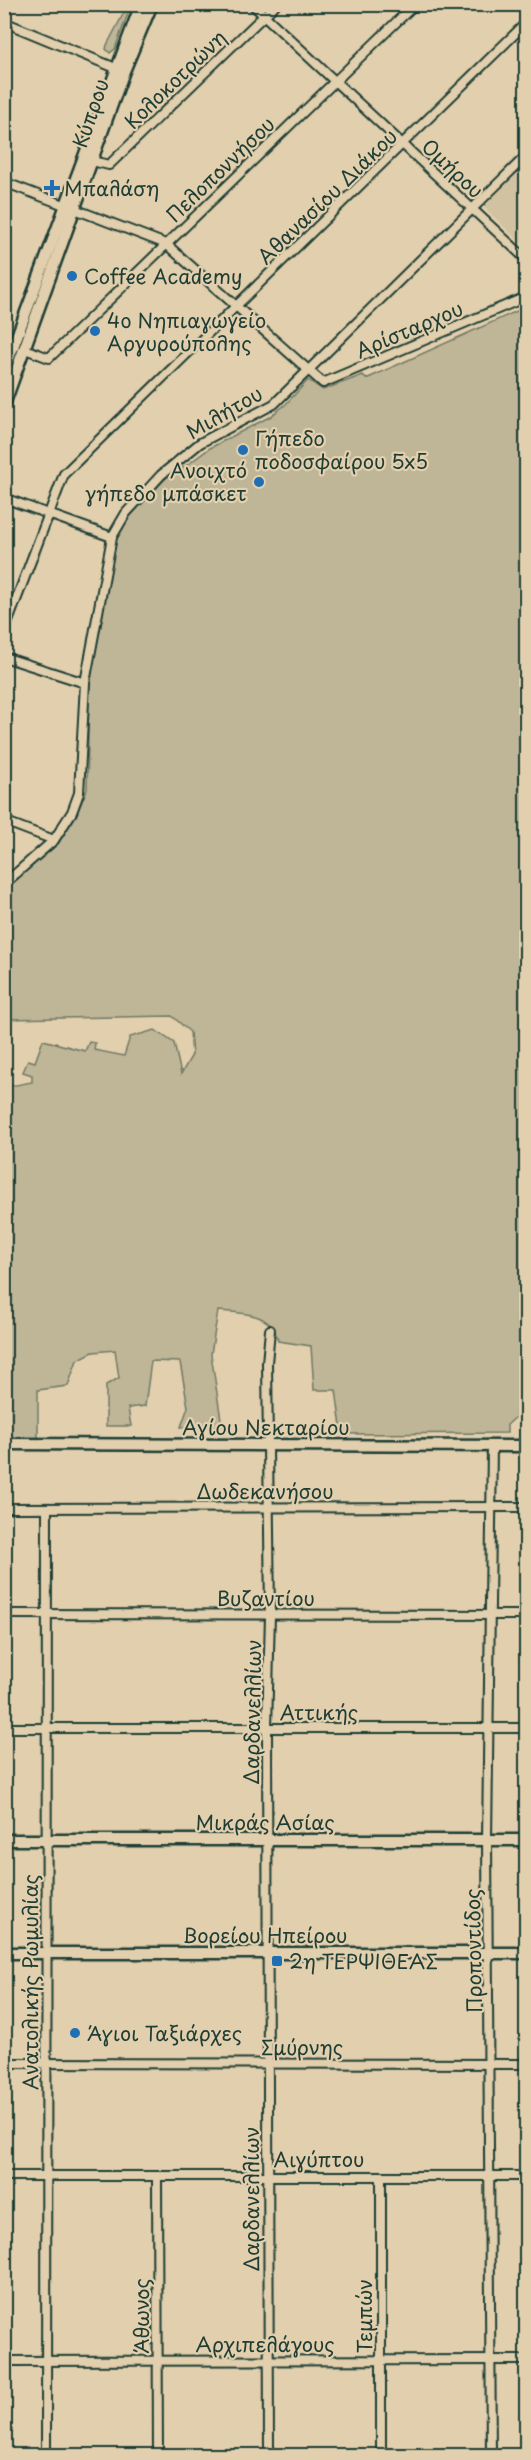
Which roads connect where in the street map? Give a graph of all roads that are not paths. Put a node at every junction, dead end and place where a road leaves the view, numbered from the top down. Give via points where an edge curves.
1 (141, 4) edge
2 (152, 4) edge
3 (252, 4) edge
4 (276, 4) edge
5 (415, 4) edge
6 (264, 16) junction
7 (4, 22) edge
8 (526, 23) edge
9 (118, 69) junction
10 (335, 82) junction
11 (404, 146) junction
12 (526, 156) edge
13 (92, 161) junction
14 (4, 182) edge
15 (70, 208) junction
16 (472, 209) junction
17 (166, 244) junction
18 (526, 259) edge
19 (526, 297) edge
20 (237, 306) junction
21 (15, 346) edge
22 (308, 370) junction
23 (4, 371) edge
24 (4, 405) edge
25 (4, 498) edge
26 (49, 514) junction
27 (112, 537) junction
28 (4, 632) edge
29 (4, 657) edge
30 (85, 683) junction
31 (4, 821) edge
32 (54, 840) junction
33 (4, 884) edge
34 (270, 1330) dead end
35 (4, 1444) edge
36 (268, 1445) junction
37 (492, 1446) junction
38 (526, 1446) edge
39 (491, 1507) junction
40 (526, 1507) edge
41 (4, 1508) edge
42 (47, 1508) junction
43 (269, 1508) junction
44 (4, 1614) edge
45 (47, 1614) junction
46 (270, 1615) junction
47 (490, 1615) junction
48 (526, 1615) edge
49 (4, 1728) edge
50 (47, 1728) junction
51 (267, 1728) junction
52 (489, 1728) junction
53 (526, 1728) edge
54 (4, 1840) edge
55 (47, 1840) junction
56 (267, 1840) junction
57 (487, 1840) junction
58 (526, 1840) edge
59 (4, 1953) edge
60 (46, 1953) junction
61 (268, 1953) junction
62 (489, 1953) junction
63 (526, 1953) edge
64 (4, 2063) edge
65 (46, 2063) junction
66 (268, 2064) junction
67 (491, 2064) junction
68 (526, 2064) edge
69 (4, 2176) edge
70 (46, 2176) junction
71 (157, 2176) junction
72 (268, 2176) junction
73 (381, 2176) junction
74 (491, 2176) junction
75 (526, 2176) edge
76 (490, 2360) junction
77 (526, 2360) edge
78 (4, 2361) edge
79 (46, 2361) junction
80 (158, 2361) junction
81 (267, 2361) junction
82 (380, 2361) junction
83 (46, 2456) edge
84 (158, 2456) edge
85 (269, 2456) edge
86 (381, 2456) edge
87 (491, 2456) edge

1 - 9 street, Κύπρου
2 - 13 street, Κύπρου
3 - 6 street, Ομήρου
4 - 6 street, Κολοκοτρώνη
5 - 10 street, Πελοποννήσου
6 - 10 street, Ομήρου
6 - 13 street, Κολοκοτρώνη via 109,165
7 - 9 street
8 - 11 street, Αθανασίου Διάκου
9 - 15 street, Κύπρου
10 - 11 street, Ομήρου
10 - 17 street, Πελοποννήσου
11 - 16 street, Ομήρου
11 - 20 street, Αθανασίου Διάκου
12 - 16 street, Μιλήτου
13 - 15 street, Κύπρου
14 - 15 street
15 - 17 street
15 - 21 street, Κύπρου
16 - 18 street, Ομήρου
16 - 22 street, Μιλήτου
17 - 20 street
17 - 21 street, Πελοποννήσου via 49,358
19 - 22 street, Αρίσταρχου via 326,383
20 - 22 street
20 - 26 street, Αθανασίου Διάκου via 64,474
21 - 23 street, Κύπρου
21 - 24 street, Κύπρου
22 - 27 street, Μιλήτου via 265,410 213,435 169,468 126,513
25 - 26 street
26 - 27 street
26 - 28 street, Αθανασίου Διάκου
27 - 30 street, Μιλήτου
29 - 30 street
30 - 32 street, Μιλήτου via 79,793
31 - 32 street
32 - 33 street, Μιλήτου
34 - 36 street, Δαρδανελλίων
35 - 36 street, Αγίου Νεκταρίου
36 - 37 street, Αγίου Νεκταρίου
36 - 43 street, Δαρδανελλίων
37 - 38 street, Αγίου Νεκταρίου
37 - 39 street, Προποντίδος
39 - 40 street, Δωδεκανήσου
39 - 43 street, Δωδεκανήσου
39 - 47 street, Προποντίδος
41 - 42 street, Δωδεκανήσου
42 - 43 street, Δωδεκανήσου
42 - 45 street, Ανατολικής Ρωμυλίας
43 - 46 street, Δαρδανελλίων
44 - 45 street, Βυζαντίου
45 - 46 street, Βυζαντίου
45 - 50 street, Ανατολικής Ρωμυλίας
46 - 47 street, Βυζαντίου
46 - 51 street, Δαρδανελλίων
47 - 48 street, Βυζαντίου
47 - 52 street, Προποντίδος
49 - 50 street, Αττικής
50 - 51 street, Αττικής
50 - 55 street, Ανατολικής Ρωμυλίας
51 - 52 street, Αττικής
51 - 56 street, Δαρδανελλίων
52 - 53 street, Αττικής
52 - 57 street, Προποντίδος
54 - 55 street, Μικράς Ασίας
55 - 56 street, Μικράς Ασίας
55 - 60 street, Ανατολικής Ρωμυλίας
56 - 57 street, Μικράς Ασίας
56 - 61 street, Δαρδανελλίων
57 - 58 street, Μικράς Ασίας
57 - 62 street, Προποντίδος
59 - 60 street, Βορείου Ηπείρου
60 - 61 street, Βορείου Ηπείρου
60 - 65 street, Ανατολικής Ρωμυλίας
61 - 62 street, Βορείου Ηπείρου
61 - 66 street, Δαρδανελλίων
62 - 63 street, Βορείου Ηπείρου
62 - 67 street, Προποντίδος
64 - 65 street, Σμύρνης
65 - 66 street, Σμύρνης
65 - 70 street, Ανατολικής Ρωμυλίας
66 - 67 street, Σμύρνης
66 - 72 street, Δαρδανελλίων
67 - 68 street, Σμύρνης
67 - 74 street, Προποντίδος
69 - 70 street, Αιγύπτου
70 - 71 street, Αιγύπτου
70 - 79 street, Ανατολικής Ρωμυλίας
71 - 72 street, Αιγύπτου
71 - 80 street, Άθωνος
72 - 73 street, Αιγύπτου
72 - 81 street, Δαρδανελλίων
73 - 74 street, Αιγύπτου
73 - 82 street, Τεμπών
74 - 75 street, Αιγύπτου
74 - 76 street, Προποντίδος
76 - 77 street, Αρχιπελάγους
76 - 82 street, Αρχιπελάγους
76 - 87 street, Προποντίδος
78 - 79 street, Αρχιπελάγους
79 - 80 street, Αρχιπελάγους
79 - 83 street, Ανατολικής Ρωμυλίας
80 - 81 street, Αρχιπελάγους
80 - 84 street, Άθωνος
81 - 82 street, Αρχιπελάγους
81 - 85 street, Δαρδανελλίων
82 - 86 street, Τεμπών

